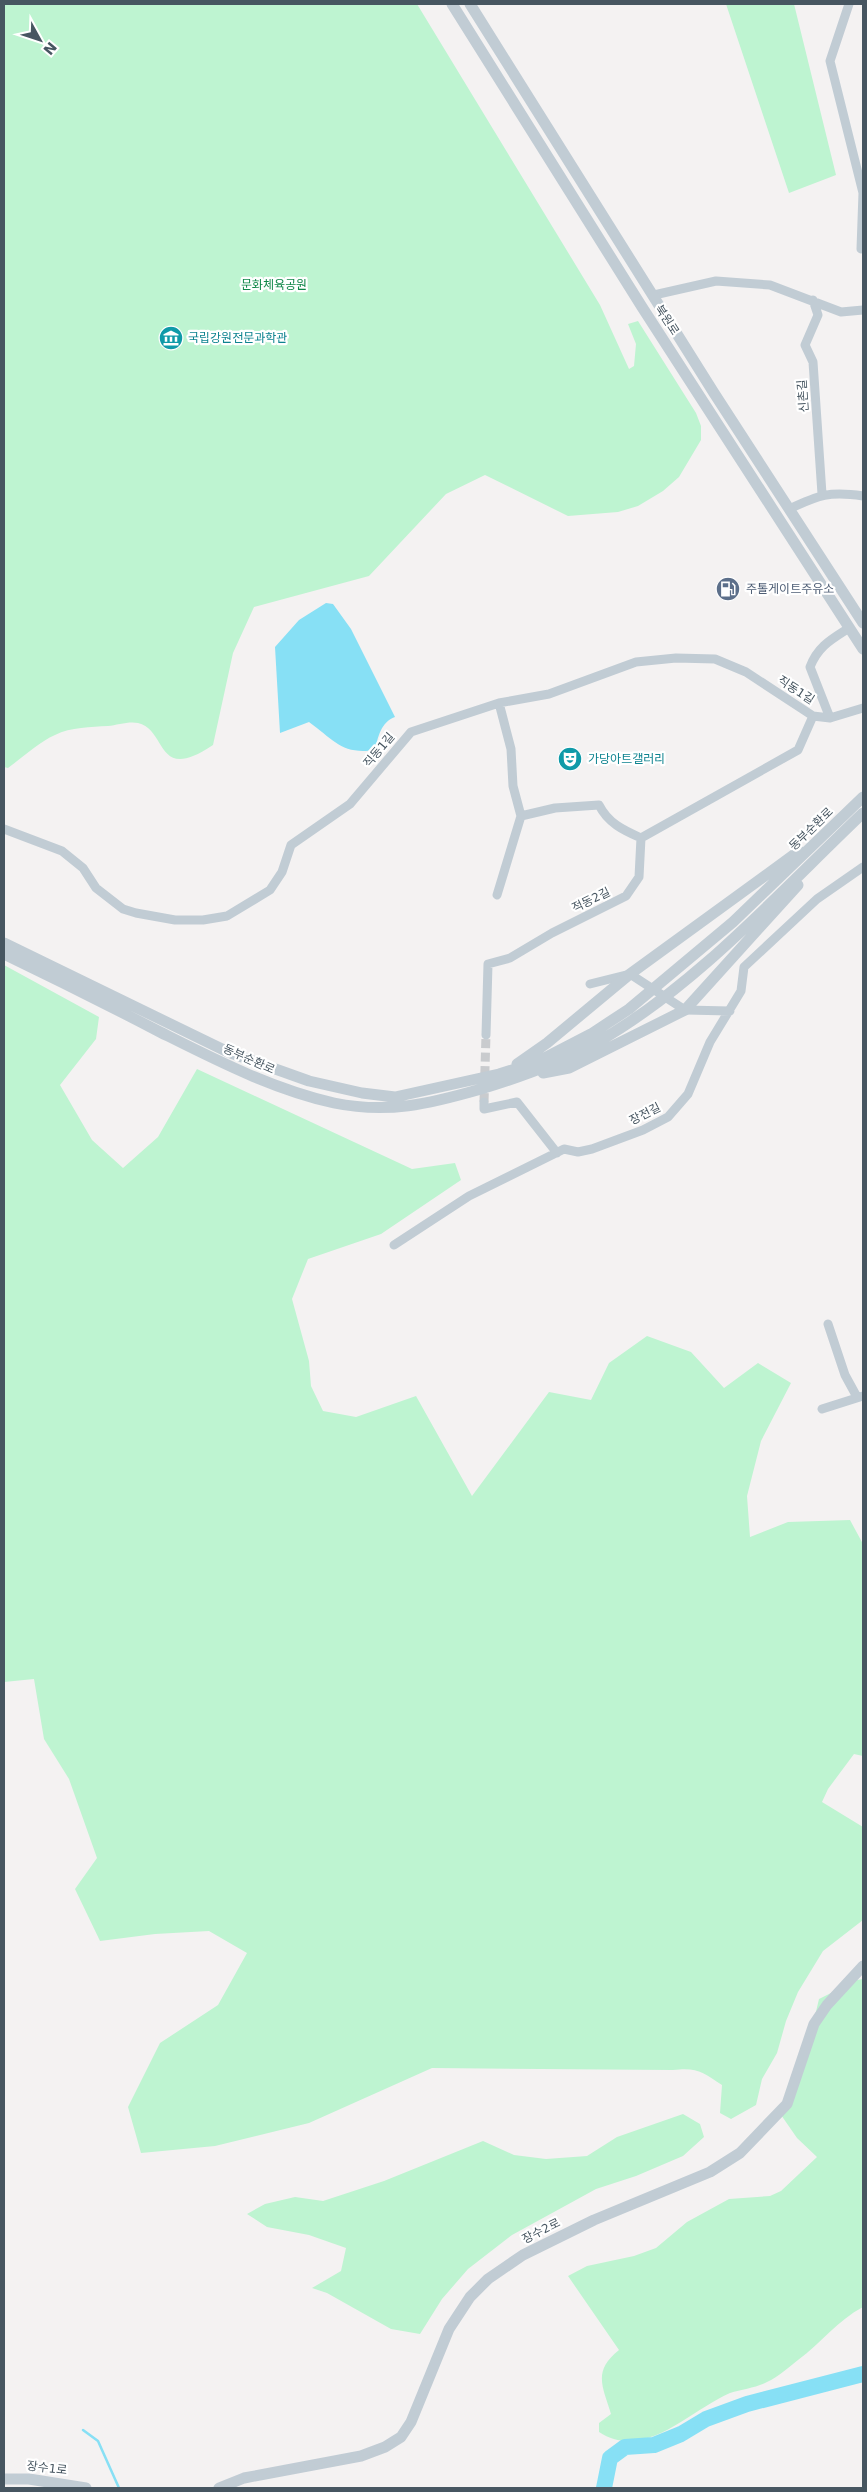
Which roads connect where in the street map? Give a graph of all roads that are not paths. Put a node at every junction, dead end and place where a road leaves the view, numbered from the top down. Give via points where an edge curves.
1 (452, 4) edge
2 (470, 4) edge
3 (849, 4) edge
4 (861, 249) dead end
5 (654, 294) junction
6 (813, 300) junction
7 (863, 310) edge
8 (822, 494) junction
9 (863, 496) edge
10 (789, 509) junction
11 (778, 516) junction
12 (862, 622) edge
13 (849, 628) junction
14 (863, 649) edge
15 (499, 703) junction
16 (863, 708) edge
17 (813, 716) junction
18 (830, 718) junction
19 (861, 807) edge
20 (522, 816) junction
21 (4, 829) edge
22 (640, 838) junction
23 (863, 867) edge
24 (497, 894) dead end
25 (4, 944) edge
26 (4, 954) edge
27 (630, 974) junction
28 (590, 984) dead end
29 (684, 1010) junction
30 (730, 1011) junction
31 (486, 1035) tunnel mouth
32 (504, 1077) junction
33 (484, 1102) dead end
34 (557, 1153) junction
35 (394, 1245) dead end
36 (828, 1324) dead end
37 (860, 1397) edge
38 (822, 1410) dead end
39 (863, 1966) edge
40 (4, 2478) edge
41 (80, 2487) edge
42 (219, 2488) edge

1 - 11 street, 북원로
2 - 5 street, 북원로
3 - 4 street via 830,61 863,193
5 - 6 street via 716,281 770,285
5 - 10 street, 북원로
6 - 7 street via 841,312
6 - 8 street, 신촌길 via 818,315 805,345 813,362
8 - 9 street
8 - 10 street
10 - 11 street
10 - 12 street, 북원로
11 - 13 street, 북원로
12 - 13 street
13 - 14 street, 북원로
13 - 18 street via 824,644 810,667
15 - 17 street, 직동1길 via 549,694 636,662 715,659 746,672
15 - 20 street via 511,749 513,786
15 - 21 street, 직동1길 via 411,732 350,804 291,845 282,872 270,890 227,916 175,920 123,909 96,888 83,868 62,851
16 - 18 street, 직동1길
17 - 18 street, 직동1길
17 - 22 street via 798,750
19 - 27 street
19 - 29 street
19 - 32 street, 동부순환로 via 716,953 620,1028 550,1065
20 - 22 street via 555,808 599,805 605,817 620,829
20 - 24 street
22 - 31 street, 적동2길 via 639,877 626,896 510,958 488,964
23 - 30 street, 장전길 via 817,899 744,967 742,991
25 - 32 street, 동부순환로 via 228,1052 309,1081 395,1097
26 - 32 street, 동부순환로 via 262,1082 334,1102 369,1108 402,1108
27 - 28 street
27 - 29 street
27 - 32 street
29 - 30 street
29 - 32 street via 569,1068
30 - 34 street, 장전길 via 710,1042 688,1094 668,1117 592,1149
33 - 34 street via 484,1109 517,1102
34 - 35 street, 장전길 via 469,1196
36 - 37 street via 845,1375
37 - 38 street
39 - 42 street, 장수2로 via 814,2024 787,2104 740,2153 710,2172 594,2220 524,2255 488,2279 470,2297 448,2329 410,2422 400,2437 361,2456 244,2478
40 - 41 street, 장수1로

